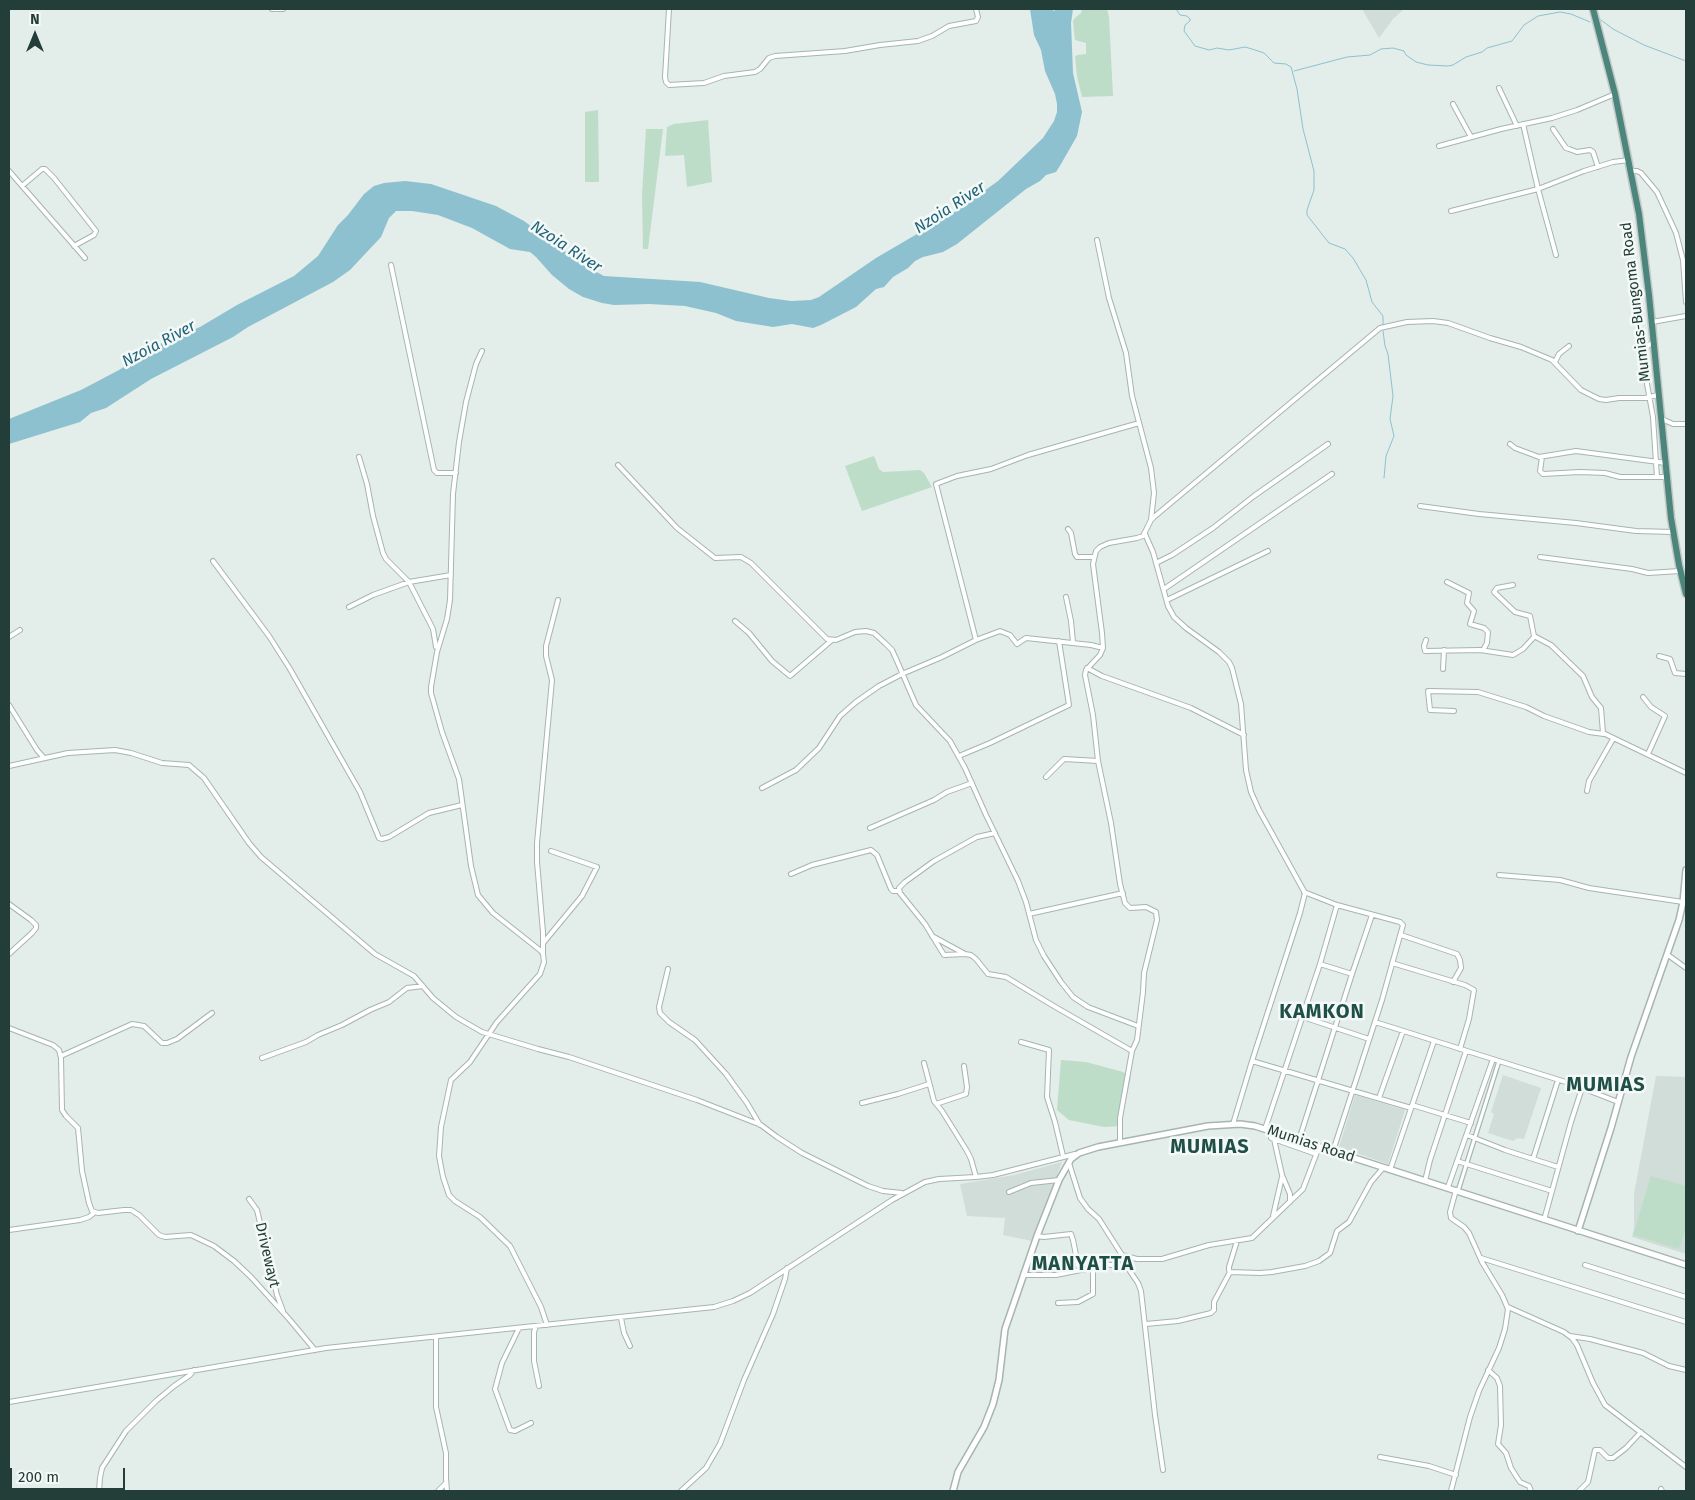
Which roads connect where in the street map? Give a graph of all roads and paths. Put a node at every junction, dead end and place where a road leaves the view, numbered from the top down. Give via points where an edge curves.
1 (275, 9) edge
2 (283, 9) edge
3 (669, 9) edge
4 (976, 9) edge
5 (1593, 9) edge
6 (1499, 88) dead end
7 (1615, 94) junction
8 (1453, 104) dead end
9 (1523, 124) junction
10 (1517, 126) junction
11 (1553, 129) dead end
12 (1471, 137) junction
13 (1439, 146) dead end
14 (1629, 160) junction
15 (1598, 167) junction
16 (9, 171) edge
17 (1631, 171) junction
18 (22, 186) junction
19 (1538, 189) junction
20 (1451, 211) dead end
21 (1097, 240) dead end
22 (74, 246) junction
23 (1556, 255) dead end
24 (85, 258) dead end
25 (391, 265) dead end
26 (1685, 265) edge
27 (1686, 302) edge
28 (1686, 316) edge
29 (1652, 322) junction
30 (1654, 343) junction
31 (1569, 346) dead end
32 (482, 351) dead end
33 (1554, 362) junction
34 (1657, 372) junction
35 (1646, 374) junction
36 (1650, 397) junction
37 (1660, 397) junction
38 (1650, 402) junction
39 (1653, 417) junction
40 (1662, 418) junction
41 (1139, 423) junction
42 (1686, 424) edge
43 (1654, 430) junction
44 (1663, 430) junction
45 (1328, 444) dead end
46 (1510, 444) dead end
47 (1655, 445) junction
48 (1664, 445) junction
49 (359, 456) dead end
50 (1542, 457) junction
51 (1656, 463) junction
52 (1666, 463) junction
53 (618, 465) dead end
54 (456, 473) junction
55 (1332, 474) dead end
56 (1657, 477) junction
57 (1667, 477) junction
58 (1420, 506) dead end
59 (1151, 520) junction
60 (1068, 529) dead end
61 (1673, 532) junction
62 (1144, 534) junction
63 (1268, 551) dead end
64 (1094, 557) junction
65 (1540, 557) dead end
66 (213, 561) dead end
67 (1156, 563) junction
68 (1680, 571) junction
69 (451, 575) junction
70 (409, 582) junction
71 (1447, 582) dead end
72 (1514, 585) dead end
73 (1164, 589) junction
74 (1686, 594) edge
75 (1066, 597) dead end
76 (558, 600) dead end
77 (1167, 600) junction
78 (349, 607) dead end
79 (735, 621) dead end
80 (20, 630) dead end
81 (9, 637) edge
82 (1534, 637) junction
83 (832, 640) junction
84 (976, 640) junction
85 (1426, 640) dead end
86 (1059, 641) junction
87 (1073, 642) junction
88 (1103, 648) junction
89 (1444, 650) junction
90 (1483, 650) junction
91 (437, 652) junction
92 (1659, 656) dead end
93 (1087, 668) junction
94 (1444, 669) dead end
95 (902, 674) junction
96 (1686, 674) edge
97 (1643, 697) dead end
98 (9, 704) edge
99 (1454, 711) dead end
100 (1604, 734) junction
101 (1244, 735) junction
102 (1613, 739) junction
103 (1648, 754) junction
104 (959, 756) junction
105 (44, 758) junction
106 (1098, 761) junction
107 (9, 766) edge
108 (1686, 773) edge
109 (1046, 777) dead end
110 (972, 783) junction
111 (762, 788) dead end
112 (1587, 791) dead end
113 (462, 804) junction
114 (870, 828) dead end
115 (995, 833) junction
116 (552, 851) dead end
117 (1686, 870) edge
118 (791, 874) dead end
119 (1500, 875) dead end
120 (899, 891) junction
121 (1304, 892) junction
122 (1123, 893) junction
123 (1683, 902) junction
124 (9, 904) edge
125 (1338, 905) junction
126 (1028, 914) junction
127 (1372, 915) junction
128 (1401, 935) junction
129 (932, 936) junction
130 (544, 942) junction
131 (9, 954) edge
132 (543, 954) junction
133 (965, 954) junction
134 (1668, 955) junction
135 (1392, 963) junction
136 (1320, 964) junction
137 (1686, 968) edge
138 (668, 969) dead end
139 (1352, 974) junction
140 (1454, 982) junction
141 (423, 986) junction
142 (212, 1014) dead end
143 (1303, 1016) junction
144 (1374, 1022) junction
145 (1138, 1026) junction
146 (1335, 1027) junction
147 (9, 1028) edge
148 (1404, 1031) junction
149 (489, 1034) junction
150 (1369, 1039) junction
151 (1021, 1042) dead end
152 (1434, 1042) junction
153 (1460, 1049) junction
154 (1132, 1051) junction
155 (1466, 1051) junction
156 (61, 1056) junction
157 (262, 1058) dead end
158 (1493, 1059) junction
159 (1252, 1061) junction
160 (1498, 1061) junction
161 (924, 1063) dead end
162 (964, 1066) dead end
163 (1285, 1070) junction
164 (1317, 1080) junction
165 (1558, 1080) junction
166 (929, 1084) junction
167 (1582, 1088) junction
168 (1352, 1090) junction
169 (1379, 1098) junction
170 (1618, 1102) junction
171 (862, 1103) dead end
172 (936, 1104) junction
173 (1412, 1106) junction
174 (1445, 1115) junction
175 (1471, 1123) junction
176 (1233, 1124) junction
177 (760, 1125) junction
178 (1268, 1130) junction
179 (1467, 1135) junction
180 (1274, 1139) junction
181 (1475, 1139) junction
182 (1299, 1140) junction
183 (1120, 1143) junction
184 (1319, 1147) junction
185 (1333, 1151) junction
186 (1075, 1154) junction
187 (1316, 1154) junction
188 (1063, 1156) junction
189 (1533, 1159) junction
190 (1457, 1161) junction
191 (1069, 1163) junction
192 (1466, 1164) junction
193 (1558, 1166) junction
194 (1383, 1168) junction
195 (1390, 1170) junction
196 (1282, 1175) junction
197 (976, 1177) junction
198 (1058, 1180) junction
199 (1425, 1181) junction
200 (1448, 1187) junction
201 (1457, 1191) junction
202 (1552, 1191) junction
203 (1009, 1192) dead end
204 (902, 1194) junction
205 (249, 1199) dead end
206 (1290, 1202) junction
207 (94, 1213) junction
208 (1272, 1219) junction
209 (1544, 1220) junction
210 (9, 1230) edge
211 (1578, 1231) junction
212 (1037, 1236) junction
213 (1237, 1241) junction
214 (1122, 1256) junction
215 (1481, 1258) junction
216 (1686, 1264) edge
217 (1585, 1265) dead end
218 (787, 1268) junction
219 (1093, 1268) junction
220 (1080, 1270) junction
221 (1230, 1272) junction
222 (1023, 1275) junction
223 (1686, 1297) edge
224 (1058, 1303) dead end
225 (1508, 1307) junction
226 (284, 1313) junction
227 (621, 1318) junction
228 (1686, 1322) edge
229 (1146, 1324) junction
230 (547, 1325) junction
231 (536, 1326) junction
232 (518, 1328) junction
233 (1570, 1336) junction
234 (436, 1337) junction
235 (630, 1346) dead end
236 (315, 1350) junction
237 (194, 1370) junction
238 (1488, 1370) junction
239 (1686, 1370) edge
240 (538, 1386) dead end
241 (9, 1402) edge
242 (531, 1423) dead end
243 (1641, 1432) junction
244 (1380, 1458) dead end
245 (1686, 1467) edge
246 (1163, 1470) dead end
247 (1456, 1474) junction
248 (446, 1483) junction
249 (99, 1491) edge
250 (438, 1491) edge
251 (447, 1491) edge
252 (681, 1491) edge
253 (953, 1491) edge
254 (1451, 1491) edge
255 (1531, 1491) edge
256 (1579, 1491) edge

1 - 2 street
3 - 4 street via 667,84 704,83 757,71 775,56 918,41 948,26 976,21
5 - 7 highway, Mumias-Bungoma Road
6 - 10 street
7 - 9 street via 1573,112
7 - 14 highway, Mumias-Bungoma Road
8 - 12 street
9 - 10 street
9 - 19 street
10 - 12 street
11 - 15 street via 1566,148 1593,152
12 - 13 street
14 - 15 street
14 - 17 highway, Mumias-Bungoma Road
15 - 19 street
16 - 18 street
17 - 26 street via 1641,173 1657,192 1676,232
17 - 29 highway, Mumias-Bungoma Road
18 - 22 street
18 - 22 street via 42,169 54,178 96,231
19 - 20 street
19 - 23 street
21 - 41 street via 1126,353
22 - 24 street
25 - 54 street via 435,471
26 - 27 street
28 - 29 street
29 - 30 highway, Mumias-Bungoma Road
30 - 34 highway, Mumias-Bungoma Road
30 - 35 street via 1645,348
31 - 33 street
32 - 54 street via 466,402
33 - 36 street via 1581,390 1599,399
33 - 59 street via 1448,323 1407,322 1380,328
34 - 35 street
34 - 37 highway, Mumias-Bungoma Road
35 - 36 street
36 - 37 street
36 - 38 street
37 - 38 street
37 - 40 highway, Mumias-Bungoma Road
38 - 39 street
39 - 40 street
39 - 43 street
40 - 42 street via 1673,424
40 - 44 highway, Mumias-Bungoma Road
41 - 59 street via 1154,493
41 - 84 street via 936,484
43 - 44 street
43 - 47 street
44 - 48 highway, Mumias-Bungoma Road
45 - 67 street via 1207,532
46 - 50 street
47 - 48 street
47 - 51 street
48 - 52 highway, Mumias-Bungoma Road
49 - 70 street via 383,552
50 - 51 street via 1576,451
50 - 56 street via 1540,471 1543,474 1580,472
51 - 52 street
51 - 56 street
52 - 57 highway, Mumias-Bungoma Road
53 - 83 street via 677,528 715,558 746,560 824,637
54 - 69 street
55 - 73 street
56 - 57 street
57 - 61 highway, Mumias-Bungoma Road
58 - 61 street via 1636,531
59 - 62 street
60 - 64 street via 1077,557
61 - 68 highway, Mumias-Bungoma Road
62 - 64 street via 1102,546
62 - 67 street
63 - 77 street
64 - 88 street
65 - 68 street via 1649,573
66 - 113 street via 290,669 360,792 379,838 389,837 429,814
67 - 73 street
68 - 74 highway, Mumias-Bungoma Road
69 - 70 street
69 - 91 street via 449,609
70 - 78 street
70 - 91 street via 433,629
71 - 90 street via 1469,593 1467,604 1474,611 1470,624 1488,632
72 - 82 street via 1497,588 1494,592 1514,612 1530,616
73 - 77 street
75 - 87 street
76 - 130 street via 546,646 552,680 537,843
77 - 101 street via 1178,622 1229,662 1241,704
79 - 83 street via 790,676
80 - 81 street
82 - 90 street via 1515,655
82 - 100 street via 1551,645 1583,676 1601,708
83 - 95 street via 861,631 874,633 892,650
84 - 86 street via 1000,631 1010,635 1017,644 1026,638
84 - 95 street
85 - 89 street via 1425,651
86 - 87 street
86 - 104 street via 1069,705
87 - 88 street
88 - 93 street via 1100,656
89 - 90 street
89 - 94 street
91 - 113 street via 431,693 459,779
92 - 96 street via 1670,659 1676,673
93 - 101 street via 1191,708
93 - 106 street via 1085,678
95 - 104 street via 916,705
95 - 111 street via 879,686 840,716 819,748 796,770
97 - 103 street via 1665,716
98 - 105 street
99 - 100 street via 1430,710 1428,691 1478,692 1590,732
100 - 102 street
101 - 121 street via 1247,776 1254,800
102 - 103 street
102 - 112 street via 1589,781
103 - 108 street
104 - 110 street
105 - 107 street
105 - 141 street via 115,750 157,762 192,766 261,857 374,954 412,975
106 - 109 street via 1064,759
106 - 122 street
110 - 114 street
110 - 115 street
113 - 132 street via 478,894 493,913
115 - 120 street via 977,837 934,861 905,882
115 - 126 street via 1018,881
116 - 130 street via 597,867 582,896
117 - 123 street
118 - 120 street via 812,865 871,850 877,855 892,890
119 - 123 street via 1560,880 1589,888
120 - 129 street
121 - 125 street
121 - 159 street via 1305,898
122 - 126 street
122 - 145 street via 1130,908 1146,907 1156,912 1157,920 1144,973
123 - 134 street
124 - 131 street via 31,920 36,928
125 - 127 street
125 - 136 street
126 - 145 street via 1044,956 1073,997 1088,1007
127 - 128 street via 1402,923
127 - 139 street
128 - 135 street
128 - 140 street via 1457,954 1461,968
129 - 133 street
129 - 133 street via 944,955
130 - 132 street
132 - 149 street via 540,974
133 - 154 street via 976,959 988,974 1006,977
134 - 137 street
134 - 170 street
135 - 140 street
135 - 144 street
136 - 139 street
136 - 143 street
138 - 177 street via 660,1014 695,1040 726,1074
139 - 146 street
140 - 153 street via 1474,991
141 - 149 street via 456,1017
141 - 157 street via 407,988 393,1000 342,1025
142 - 156 street via 167,1043 162,1043 146,1027 132,1024
143 - 146 street
143 - 163 street
144 - 148 street
144 - 150 street
145 - 154 street
146 - 150 street
146 - 164 street
147 - 156 street via 53,1045
148 - 152 street
148 - 169 street
149 - 177 street via 569,1057
149 - 230 street via 451,1082 439,1138 440,1163 451,1198 480,1217 513,1251
150 - 168 street
151 - 188 street via 1049,1050 1047,1096
152 - 153 street
152 - 173 street
153 - 155 street
154 - 183 street via 1120,1118
155 - 158 street
155 - 174 street
156 - 207 street via 62,1110 78,1128 82,1171
158 - 160 street
158 - 175 street
159 - 163 street
159 - 176 street
160 - 165 street
160 - 181 street
161 - 166 street
162 - 172 street via 966,1094
163 - 164 street
163 - 178 street
164 - 168 street
164 - 182 street
165 - 167 street
165 - 189 street
166 - 171 street
166 - 172 street
167 - 170 street
167 - 193 street
168 - 169 street
168 - 185 street
169 - 173 street
170 - 211 street
172 - 197 street via 971,1158
173 - 174 street
173 - 195 street
174 - 175 street
174 - 199 street
175 - 179 street
176 - 178 street, Mumias Road
176 - 183 street, Mumias Road
177 - 204 street via 816,1161 877,1190
178 - 180 street
178 - 182 street, Mumias Road
179 - 181 street
179 - 190 street
180 - 187 street
180 - 196 street
181 - 189 street
181 - 192 street
182 - 184 street, Mumias Road
183 - 186 street, Mumias Road
184 - 185 street, Mumias Road
184 - 187 street
185 - 194 street, Mumias Road
186 - 188 street
186 - 191 street
187 - 206 street via 1303,1189
188 - 197 street
189 - 193 street
190 - 192 street
190 - 200 street
191 - 198 street
191 - 214 street via 1080,1198 1103,1225
192 - 201 street
192 - 202 street
193 - 202 street
194 - 195 street, Mumias Road
194 - 221 street via 1349,1222 1337,1231 1332,1251 1323,1260 1272,1272
195 - 199 street, Mumias Road
196 - 206 street
196 - 208 street
197 - 204 street via 932,1180
198 - 203 street via 1031,1182
198 - 212 street
199 - 200 street, Mumias Road
200 - 201 street, Mumias Road
201 - 209 street, Mumias Road
201 - 215 street via 1451,1218 1467,1231
202 - 209 street
204 - 218 street
205 - 226 street, Drivewayt via 257,1210
206 - 208 street
207 - 210 street via 80,1220
207 - 226 street via 131,1210 162,1236 190,1235 206,1242 234,1260
208 - 213 street via 1254,1237
209 - 211 street, Mumias Road
211 - 216 street, Mumias Road
212 - 220 street via 1070,1234
212 - 222 street
213 - 214 street via 1209,1244 1162,1259
213 - 221 street
214 - 219 street via 1117,1264 1101,1264
214 - 229 street via 1140,1288
215 - 225 street
215 - 228 street
217 - 223 street
218 - 227 street via 750,1293 725,1304
218 - 252 street via 720,1444 706,1468
219 - 220 street
219 - 224 street via 1093,1294 1078,1302
220 - 222 street via 1050,1276
221 - 229 street via 1211,1313
222 - 253 street via 1005,1329 993,1404 984,1427 958,1472
225 - 233 street
225 - 238 street via 1499,1348
226 - 236 street
227 - 230 street
227 - 235 street
229 - 246 street
230 - 231 street
231 - 232 street
231 - 240 street via 534,1361
232 - 234 street
232 - 242 street via 502,1363 495,1389 510,1430
233 - 239 street via 1643,1353 1669,1366
233 - 243 street via 1603,1403
234 - 236 street
234 - 248 street via 436,1407 446,1453
236 - 237 street
237 - 241 street
237 - 249 street via 156,1401 126,1432 102,1468
238 - 247 street via 1470,1417
238 - 255 street via 1500,1386 1498,1444 1520,1482 1529,1486
243 - 245 street
243 - 256 street via 1613,1458 1595,1450 1589,1479
244 - 247 street
247 - 254 street
248 - 250 street
248 - 251 street

